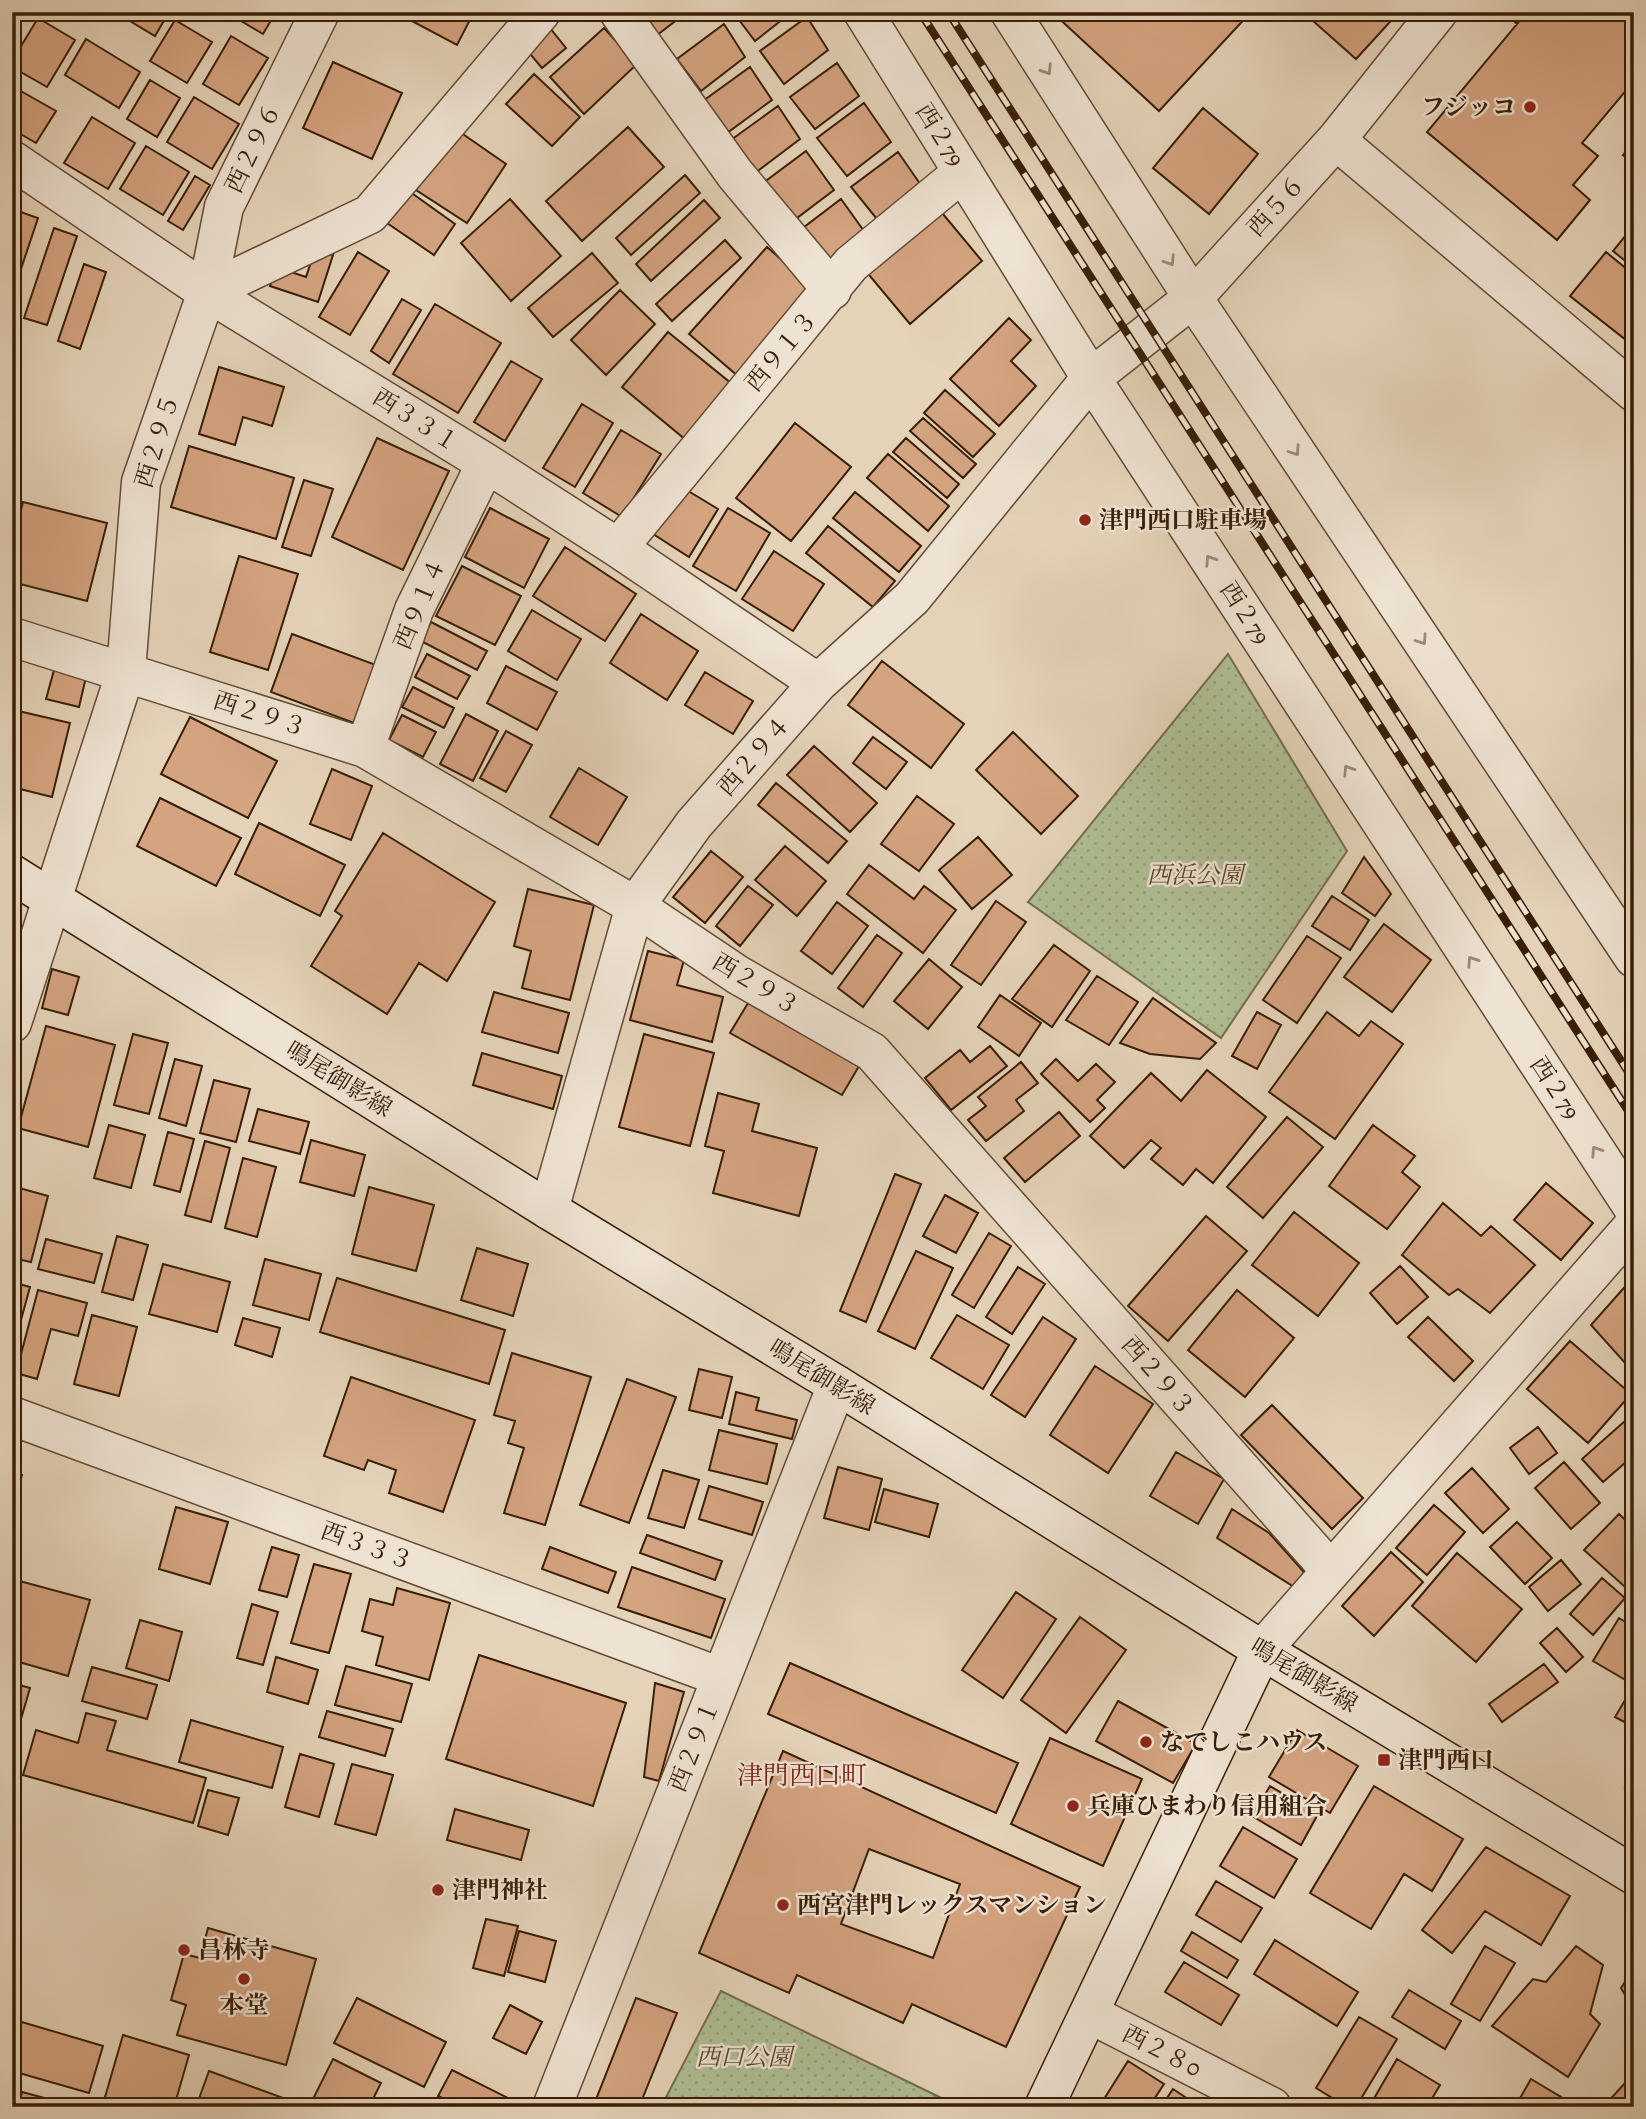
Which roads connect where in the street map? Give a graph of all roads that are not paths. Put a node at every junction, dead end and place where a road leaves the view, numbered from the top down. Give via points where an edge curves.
1 (320, 12) edge
2 (541, 12) edge
3 (619, 12) edge
4 (863, 12) edge
5 (1010, 12) edge
6 (1438, 12) edge
7 (1336, 140) junction
8 (12, 160) edge
9 (963, 172) junction
10 (832, 289) junction
11 (207, 292) junction
12 (1193, 298) junction
13 (1091, 378) junction
14 (1634, 392) edge
15 (486, 463) junction
16 (618, 548) junction
17 (12, 636) edge
18 (126, 671) junction
19 (818, 683) junction
20 (365, 748) junction
21 (12, 874) edge
22 (52, 899) junction
23 (635, 906) junction
24 (1634, 958) edge
25 (12, 1023) edge
26 (1634, 1209) edge
27 (549, 1210) junction
28 (1634, 1225) edge
29 (837, 1385) junction
30 (12, 1416) edge
31 (1331, 1571) junction
32 (1262, 1650) junction
33 (721, 1677) junction
34 (1634, 1875) edge
35 (1090, 2014) junction
36 (552, 2107) edge
37 (1045, 2107) edge
38 (1272, 2107) edge

1 - 11 street, 西２９６ via 224,206
2 - 11 street via 370,214
3 - 10 street via 735,174
4 - 9 street, 西２79
5 -> 12 street
6 - 7 street, 西５６
7 - 12 street, 西５６
7 - 14 street
8 - 11 street, 西３３１
9 - 10 street, 西９１３ via 851,264
9 - 13 street, 西２79
10 - 16 street, 西９１３
11 - 15 street, 西３３１
11 - 18 street, 西２９５ via 141,482
12 - 13 street, 西５６
12 -> 24 street
13 - 19 street, 西２９４ via 912,598
26 -> 13 street, 西２79
15 - 16 street, 西３３１
15 - 20 street, 西９１４ via 414,610
16 - 19 street, 西３３１
17 - 18 street, 西２９３
18 - 20 street, 西２９３
18 - 22 street, 西２９５
19 - 23 street, 西２９４ via 694,824
20 - 23 street, 西２９３
21 - 22 street, 鳴尾御影線
22 - 25 street, 西２９５
22 - 27 street, 鳴尾御影線
23 - 27 street, 西２９４
23 - 31 street, 西２９３ via 738,975 872,1052
27 - 29 street, 鳴尾御影線
28 - 31 street
29 - 32 street, 鳴尾御影線
29 - 33 street, 西２９１
30 - 33 street, 西３３３
31 - 32 street
32 - 34 street, 鳴尾御影線
32 - 35 street
33 - 36 street, 西２９１
35 - 37 street
35 - 38 street, 西２８0

